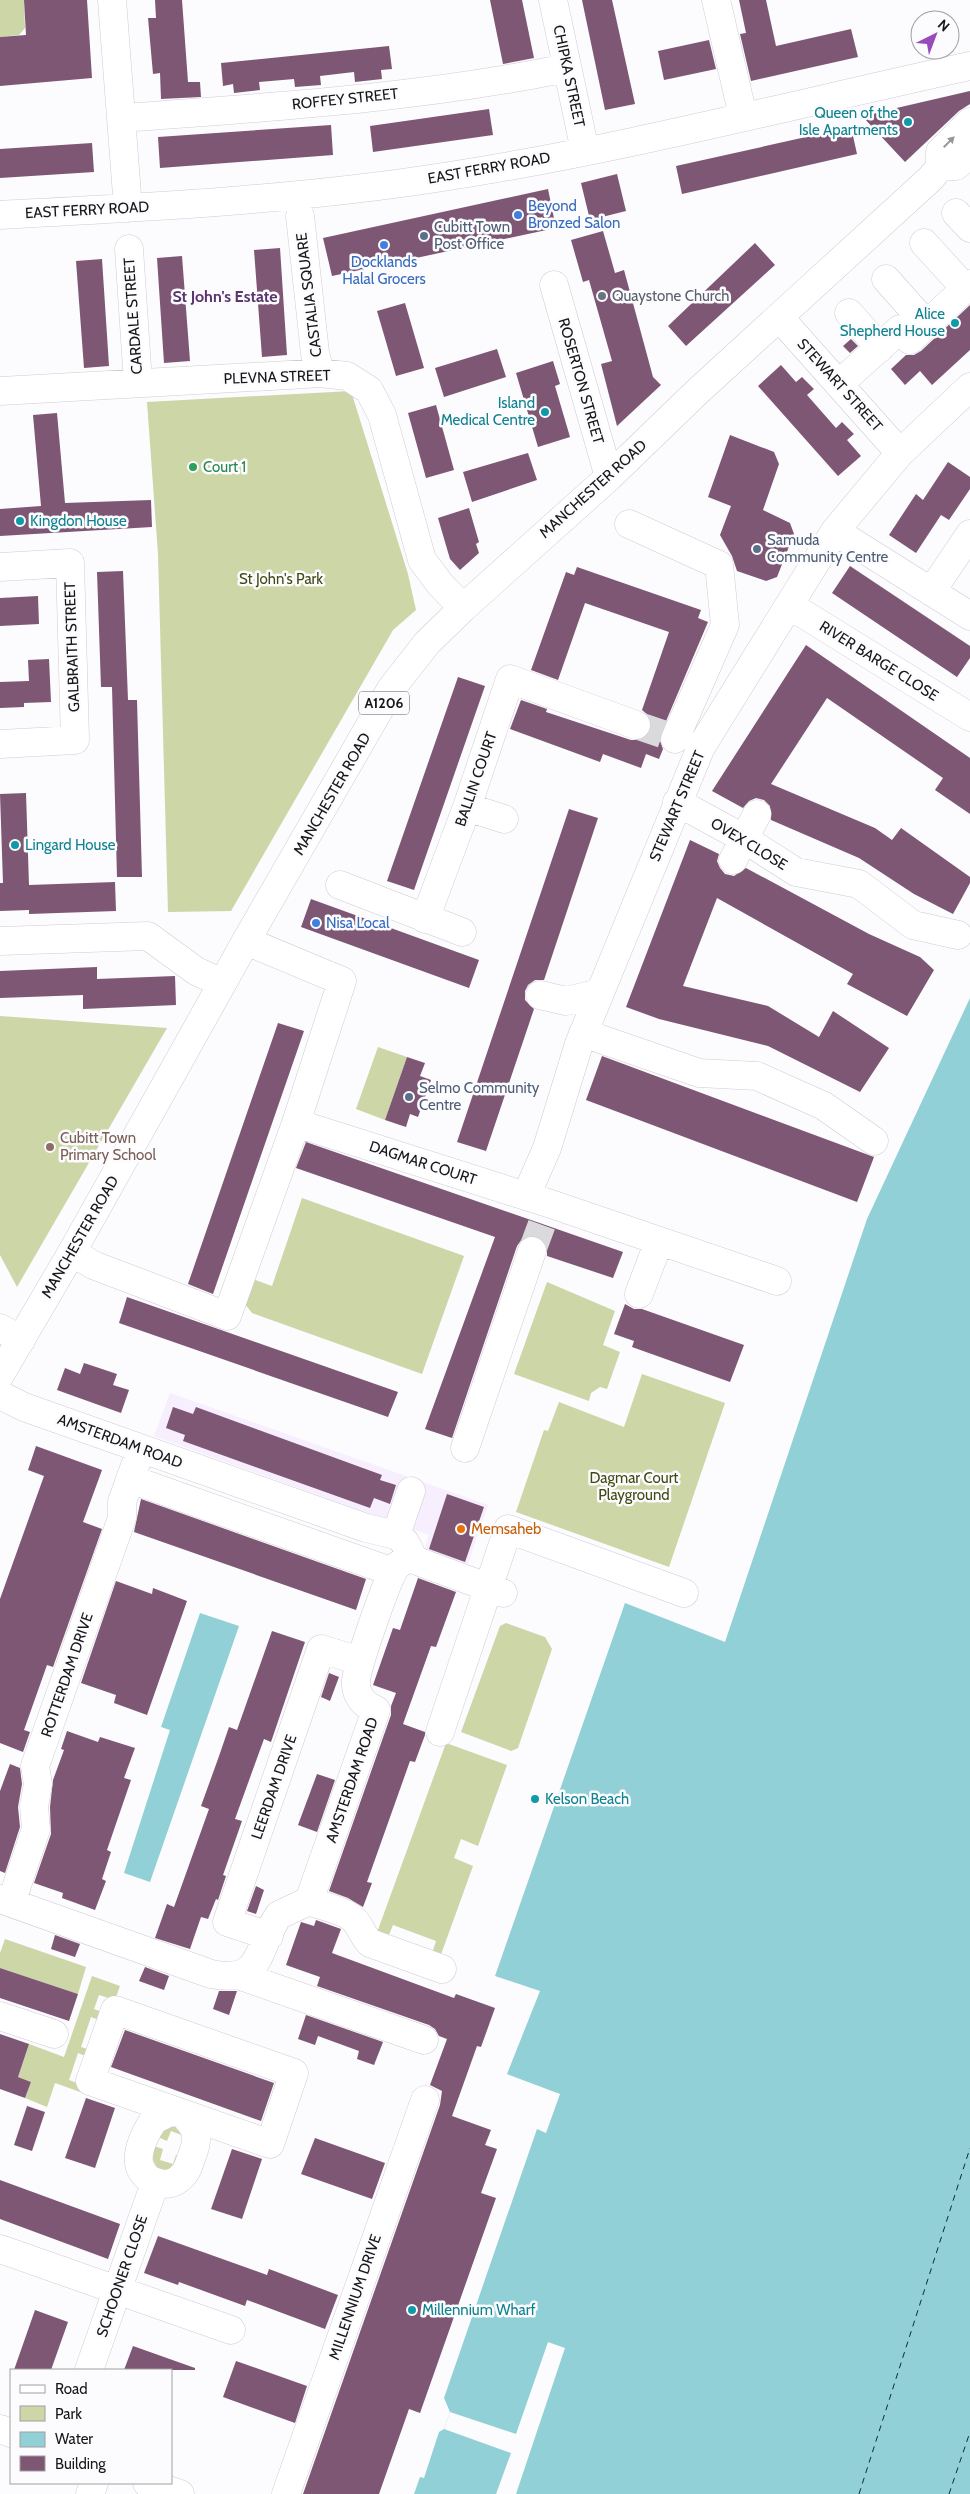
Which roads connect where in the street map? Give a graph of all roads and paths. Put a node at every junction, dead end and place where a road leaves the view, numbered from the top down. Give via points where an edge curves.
1 (112, 0) edge
2 (553, 0) edge
3 (716, 0) edge
4 (970, 66) edge
5 (567, 68) junction
6 (743, 116) junction
7 (122, 118) junction
8 (970, 122) edge
9 (586, 151) junction
10 (970, 154) edge
11 (940, 167) junction
12 (128, 208) junction
13 (0, 215) edge
14 (300, 216) dead end
15 (924, 243) dead end
16 (129, 249) dead end
17 (886, 279) dead end
18 (554, 285) dead end
19 (968, 286) edge
20 (849, 313) dead end
21 (779, 317) junction
22 (926, 324) junction
23 (880, 348) junction
24 (320, 374) junction
25 (138, 384) junction
26 (839, 384) junction
27 (970, 387) edge
28 (0, 391) edge
29 (900, 453) junction
30 (609, 477) junction
31 (629, 524) dead end
32 (835, 531) junction
33 (970, 534) edge
34 (0, 567) edge
35 (931, 592) junction
36 (789, 605) junction
37 (463, 608) junction
38 (970, 616) edge
39 (713, 650) junction
40 (752, 667) junction
41 (970, 717) edge
42 (636, 725) tunnel mouth
43 (0, 744) edge
44 (701, 747) junction
45 (677, 802) junction
46 (467, 807) junction
47 (757, 814) dead end
48 (504, 819) dead end
49 (738, 849) junction
50 (340, 885) dead end
51 (425, 919) junction
52 (462, 932) dead end
53 (958, 935) dead end
54 (0, 941) edge
55 (246, 941) junction
56 (222, 984) junction
57 (600, 993) junction
58 (540, 995) dead end
59 (583, 1034) junction
60 (296, 1123) junction
61 (874, 1141) dead end
62 (539, 1208) junction
63 (659, 1241) junction
64 (532, 1251) tunnel mouth
65 (72, 1252) junction
66 (777, 1280) dead end
67 (639, 1294) dead end
68 (10, 1334) edge
69 (0, 1375) edge
70 (0, 1395) edge
71 (464, 1448) dead end
72 (141, 1449) junction
73 (130, 1479) junction
74 (412, 1491) dead end
75 (396, 1535) junction
76 (401, 1565) junction
77 (496, 1590) junction
78 (684, 1593) dead end
79 (360, 1661) junction
80 (440, 1732) dead end
81 (5, 1901) edge
82 (308, 1901) junction
83 (269, 1936) junction
84 (442, 1970) dead end
85 (241, 1976) junction
86 (0, 2016) edge
87 (54, 2034) dead end
88 (424, 2040) dead end
89 (425, 2100) dead end
90 (181, 2112) junction
91 (155, 2183) junction
92 (0, 2249) edge
93 (117, 2290) junction
94 (231, 2330) dead end
95 (89, 2369) edge
96 (150, 2484) edge
97 (180, 2494) edge
98 (286, 2494) edge

1 - 7 street
2 - 5 street, CHIPKA STREET
3 - 6 street
4 - 6 street, EAST FERRY ROAD
5 - 7 street, ROFFEY STREET via 458,87
5 - 9 street, CHIPKA STREET
6 - 9 street, EAST FERRY ROAD
7 - 12 street
11 -> 8 street, MANCHESTER ROAD / A1206 via 940,152
9 - 12 street, EAST FERRY ROAD via 442,177 319,193
10 - 11 street, MANCHESTER ROAD / A1206 via 956,166
11 - 21 street, MANCHESTER ROAD / A1206
12 - 13 street, EAST FERRY ROAD
14 - 24 street, CASTALIA SQUARE
15 - 19 street
16 - 25 street, CARDALE STREET
17 - 22 street
18 - 30 street, ROSERTON STREET
19 - 22 street
20 - 23 street
21 - 26 street, STEWART STREET
21 - 30 street, MANCHESTER ROAD / A1206
22 - 23 street via 910,340 900,329
23 - 26 street
24 - 25 street, PLEVNA STREET
24 - 37 street, PLEVNA STREET via 347,376 369,390 382,415 422,560
25 - 28 street, PLEVNA STREET
26 - 29 street, STEWART STREET
27 - 29 street, STEWART STREET
29 - 32 street, STEWART STREET
30 - 37 street, MANCHESTER ROAD / A1206
31 - 39 street via 719,565 725,625
32 - 35 street
32 - 36 street, STEWART STREET
33 - 35 street
34 - 43 street, GALBRAITH STREET via 70,563 75,740
35 - 38 street
36 - 40 street, STEWART STREET
36 - 41 street, RIVER BARGE CLOSE
37 - 55 street, MANCHESTER ROAD / A1206 via 427,643 392,689
39 - 40 street
39 - 44 street via 672,737
40 - 44 street, STEWART STREET
42 - 46 street, BALLIN COURT via 510,679
44 - 45 street, STEWART STREET
45 - 49 street, OVEX CLOSE
45 - 57 street, STEWART STREET
46 - 48 street
46 - 51 street, BALLIN COURT
47 - 49 street
49 - 53 street, OVEX CLOSE via 796,872 859,884 913,925
50 - 51 street
51 - 52 street
54 - 56 street via 148,936 196,971
55 - 56 street, MANCHESTER ROAD / A1206
55 - 60 street via 342,981
56 - 65 street, MANCHESTER ROAD / A1206
57 - 58 street via 566,1001
57 - 59 street, STEWART STREET
59 - 61 street via 699,1073 757,1076 824,1106
59 - 62 street, STEWART STREET via 556,1151
60 - 62 street, DAGMAR COURT
60 - 65 street via 226,1316 93,1265
62 - 63 street, DAGMAR COURT
63 - 66 street, DAGMAR COURT
63 - 67 street
64 - 71 street
65 - 68 street, MANCHESTER ROAD / A1206
68 - 69 street, MANCHESTER ROAD / A1206
70 - 72 street, AMSTERDAM ROAD via 24,1407
72 - 73 street, ROTTERDAM DRIVE
72 - 75 street, AMSTERDAM ROAD via 366,1528
73 - 76 street
73 - 81 street, ROTTERDAM DRIVE via 122,1502 122,1518 35,1766 38,1784 34,1806 36,1828
74 - 75 street
75 - 76 street via 410,1550
76 - 77 street
76 - 79 street, AMSTERDAM ROAD
77 - 78 street via 508,1529
77 - 80 street
79 - 82 street, AMSTERDAM ROAD via 356,1682 359,1697 364,1705 376,1710
79 - 83 street, LEERDAM DRIVE via 321,1649 227,1922
81 - 85 street via 211,1974
82 - 83 street via 279,1915
82 - 84 street via 350,1917 370,1943
83 - 85 street via 262,1954
85 - 88 street
86 - 87 street
89 - 98 street, MILLENNIUM DRIVE
90 - 90 street via 270,2144 294,2073 114,2010 90,2080
90 - 91 street via 161,2115 154,2120 142,2145 139,2155 141,2170
90 - 91 street via 197,2134 194,2150 180,2179 166,2185
91 - 93 street, SCHOONER CLOSE
92 - 93 street
93 - 94 street
93 - 95 street, SCHOONER CLOSE
96 - 97 street

